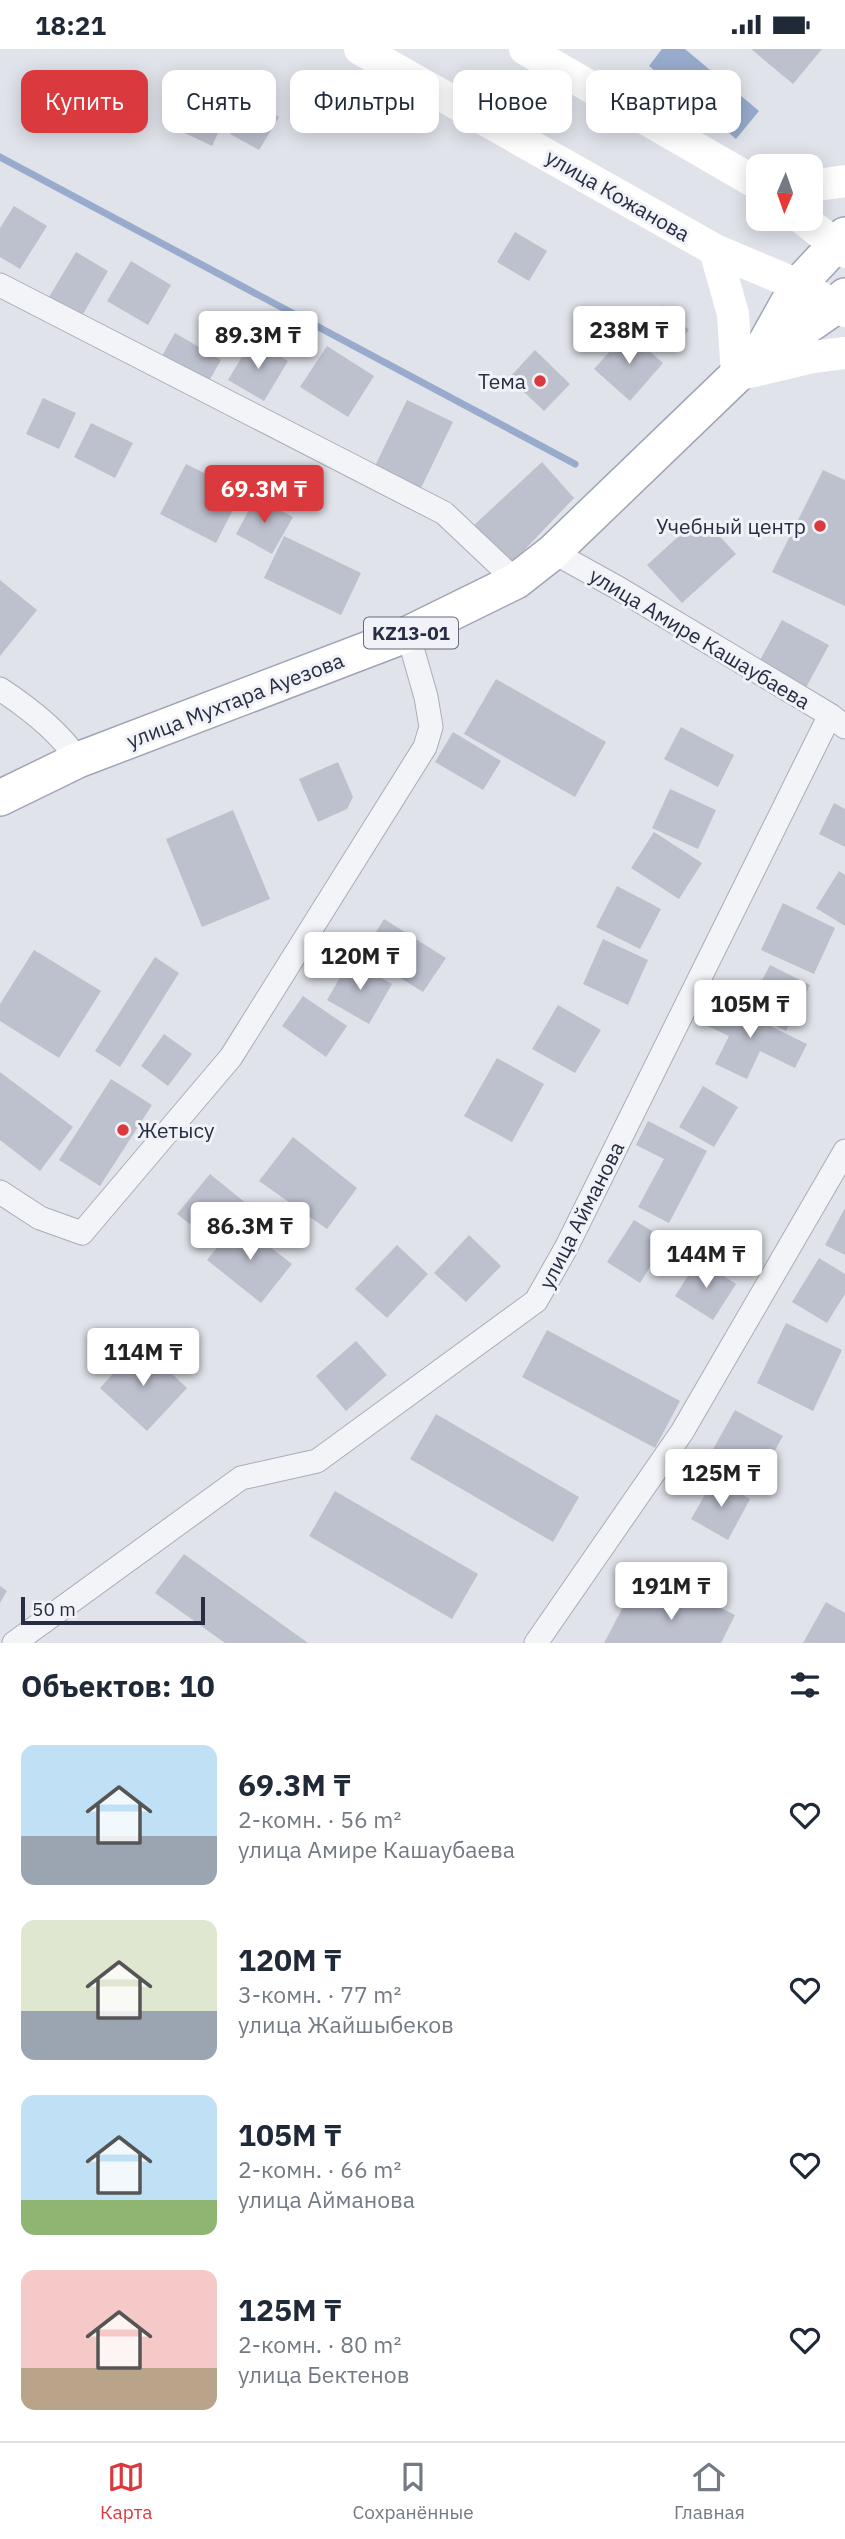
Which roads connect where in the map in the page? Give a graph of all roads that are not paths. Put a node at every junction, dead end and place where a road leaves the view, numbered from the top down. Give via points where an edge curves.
1 (360, 49) edge
2 (525, 49) edge
3 (746, 177) edge
4 (845, 181) edge
5 (823, 184) edge
6 (822, 231) edge
7 (842, 244) edge
8 (715, 250) junction
9 (0, 285) edge
10 (798, 285) junction
11 (842, 304) edge
12 (845, 353) edge
13 (747, 368) junction
14 (553, 552) junction
15 (516, 581) junction
16 (408, 634) junction
17 (0, 689) edge
18 (838, 721) edge
19 (78, 760) junction
20 (0, 798) edge
21 (845, 1151) edge
22 (0, 1192) edge
23 (14, 1643) edge
24 (536, 1643) edge

1 - 8 street, улица Кожанова
2 - 3 street
4 - 5 street
6 - 7 street
7 - 10 main road, улица Мухтара Ауезова / KZ13-01
8 - 10 street, улица Кожанова
8 - 13 street
9 - 15 street via 444,513
10 - 11 street, улица Кожанова
10 - 13 main road, улица Мухтара Ауезова / KZ13-01
11 - 13 main road, улица Мухтара Ауезова / KZ13-01
12 - 13 street
13 - 14 main road, улица Мухтара Ауезова / KZ13-01
14 - 15 main road, улица Мухтара Ауезова / KZ13-01
14 - 18 street, улица Амире Кашаубаева
15 - 16 main road, улица Мухтара Ауезова / KZ13-01
16 - 19 main road, улица Мухтара Ауезова / KZ13-01
16 - 22 street via 431,727 425,747 231,1057 82,1233 40,1218
17 - 19 street via 24,704 69,745
18 - 23 street, улица Айманова via 536,1301 317,1461 241,1478
19 - 20 main road, улица Мухтара Ауезова / KZ13-01
21 - 24 street via 682,1432

